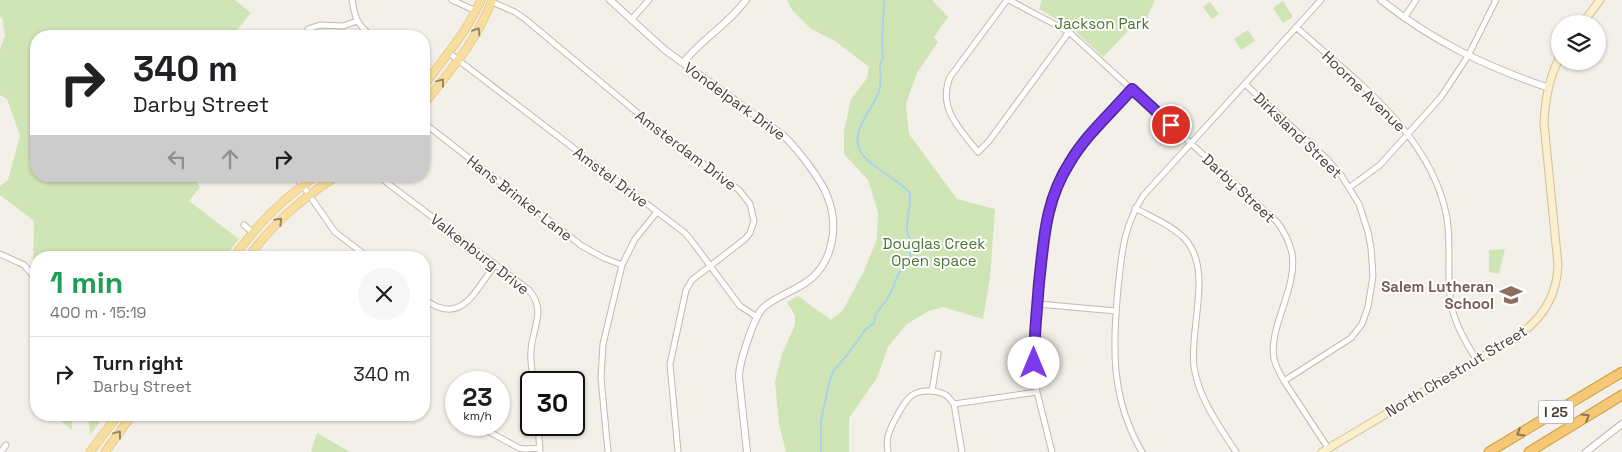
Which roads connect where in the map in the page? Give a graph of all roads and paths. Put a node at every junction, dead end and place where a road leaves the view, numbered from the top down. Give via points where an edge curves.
1 (352, 0) edge
2 (452, 0) edge
3 (481, 0) edge
4 (610, 0) edge
5 (649, 0) edge
6 (746, 0) edge
7 (1008, 0) edge
8 (1321, 0) edge
9 (1382, 0) edge
10 (1416, 0) edge
11 (1496, 0) edge
12 (1600, 0) edge
13 (492, 1) edge
14 (476, 11) junction
15 (1589, 15) edge
16 (1404, 18) junction
17 (631, 20) junction
18 (357, 21) junction
19 (1296, 27) junction
20 (308, 29) dead end
21 (363, 30) edge
22 (1069, 32) junction
23 (449, 53) junction
24 (1468, 56) junction
25 (457, 60) junction
26 (682, 63) junction
27 (1554, 70) edge
28 (430, 75) edge
29 (1245, 84) junction
30 (1549, 88) junction
31 (1132, 89) junction
32 (430, 96) edge
33 (430, 128) edge
34 (1408, 135) junction
35 (1191, 143) junction
36 (300, 182) edge
37 (307, 182) edge
38 (328, 182) edge
39 (386, 182) edge
40 (302, 185) junction
41 (1350, 187) junction
42 (309, 194) junction
43 (1135, 208) junction
44 (657, 212) junction
45 (244, 225) dead end
46 (252, 232) junction
47 (238, 251) edge
48 (253, 251) edge
49 (360, 251) edge
50 (0, 254) edge
51 (495, 265) junction
52 (622, 265) junction
53 (711, 265) junction
54 (30, 272) edge
55 (430, 303) edge
56 (1038, 304) junction
57 (1116, 311) junction
58 (757, 317) junction
59 (938, 354) dead end
60 (1477, 360) junction
61 (533, 371) edge
62 (1622, 372) edge
63 (1284, 381) junction
64 (932, 391) junction
65 (1037, 392) junction
66 (1622, 395) edge
67 (954, 404) junction
68 (113, 421) edge
69 (128, 421) edge
70 (1622, 424) edge
71 (496, 436) edge
72 (539, 436) edge
73 (6, 445) dead end
74 (540, 450) edge
75 (1325, 450) edge
76 (1, 452) edge
77 (90, 452) edge
78 (105, 452) edge
79 (608, 452) edge
80 (678, 452) edge
81 (747, 452) edge
82 (888, 452) edge
83 (962, 452) edge
84 (1052, 452) edge
85 (1142, 452) edge
86 (1236, 452) edge
87 (1489, 452) edge
88 (1529, 452) edge
89 (1586, 452) edge

1 - 18 street
2 - 14 street
3 - 14 main road
4 - 17 street, Vondelpark Drive
5 - 17 street
6 - 26 street
7 - 22 street, Darby Street
7 - 22 street via 950,77 945,91 947,108 978,152 990,141
8 - 19 street
9 - 16 street
10 - 16 street
11 - 24 street
12 - 15 main road
25 -> 13 main road via 481,25
13 - 53 street, Amsterdam Drive via 525,19 651,124 739,190 750,204 753,227 745,239
14 - 23 main road
16 - 24 street
17 - 26 street, Vondelpark Drive
18 - 20 street via 343,26 320,25
18 - 21 street
19 - 29 street
19 - 34 street, Hoorne Avenue via 1379,102
22 - 31 street, Darby Street
23 - 25 street, Amstel Drive
23 - 28 main road
24 - 30 street
24 - 34 street via 1441,97
32 -> 25 main road
25 - 44 street, Amstel Drive
26 - 58 street, Vondelpark Drive via 784,136 820,182 832,210 830,250 815,276 766,306
27 - 30 main road, North Chestnut Street
29 - 35 street
29 - 41 street, Dirksland Street via 1326,158
30 - 60 main road, North Chestnut Street via 1544,123 1558,264 1556,285 1538,319
31 - 35 street, Darby Street
31 - 56 street via 1078,149 1059,182 1047,214
33 - 52 street, Hans Brinker Lane via 582,246
34 - 41 street via 1380,165
34 - 60 street, Hoorne Avenue via 1428,165 1442,197 1448,231 1453,311 1464,340
35 - 43 street
35 - 63 street, Darby Street via 1269,213 1289,243 1291,279 1273,350 1277,369
36 - 40 street
37 - 40 main road
38 - 42 main road
39 - 51 street, Valkenburg Drive
40 - 42 street
40 - 46 main road
41 - 63 street, Dirksland Street via 1364,218 1371,248 1372,276 1366,316 1351,338
48 -> 42 main road
42 - 49 street via 335,232
43 - 57 street via 1124,235
43 - 86 street via 1176,231 1195,256 1199,279 1193,342 1195,370 1205,401
44 - 52 street via 636,239
44 - 53 street, Amstel Drive via 692,240
45 - 46 street
46 - 47 main road
50 - 54 street via 24,265
51 - 55 street via 461,306 440,308
51 - 61 street, Valkenburg Drive via 529,290 537,301 538,314 531,351
52 - 79 street via 601,359
53 - 58 street, Amstel Drive via 740,306
53 - 80 street, Amsterdam Drive via 688,284 671,353 670,375
56 - 57 street
56 - 65 street via 1034,333
57 - 85 street via 1114,356 1118,390 1127,421
58 - 81 street via 739,372
59 - 64 street
60 - 75 main road, North Chestnut Street
62 -> 87 highway, I 25
63 - 75 street, Darby Street
64 - 67 street via 946,395
64 - 82 street via 916,393 907,400 889,431
65 - 67 street
65 - 84 street
88 -> 66 highway, I 25
67 - 83 street
68 - 77 main road
78 -> 69 main road
70 - 89 street
71 - 74 street via 513,446
72 - 74 street
73 - 76 street

